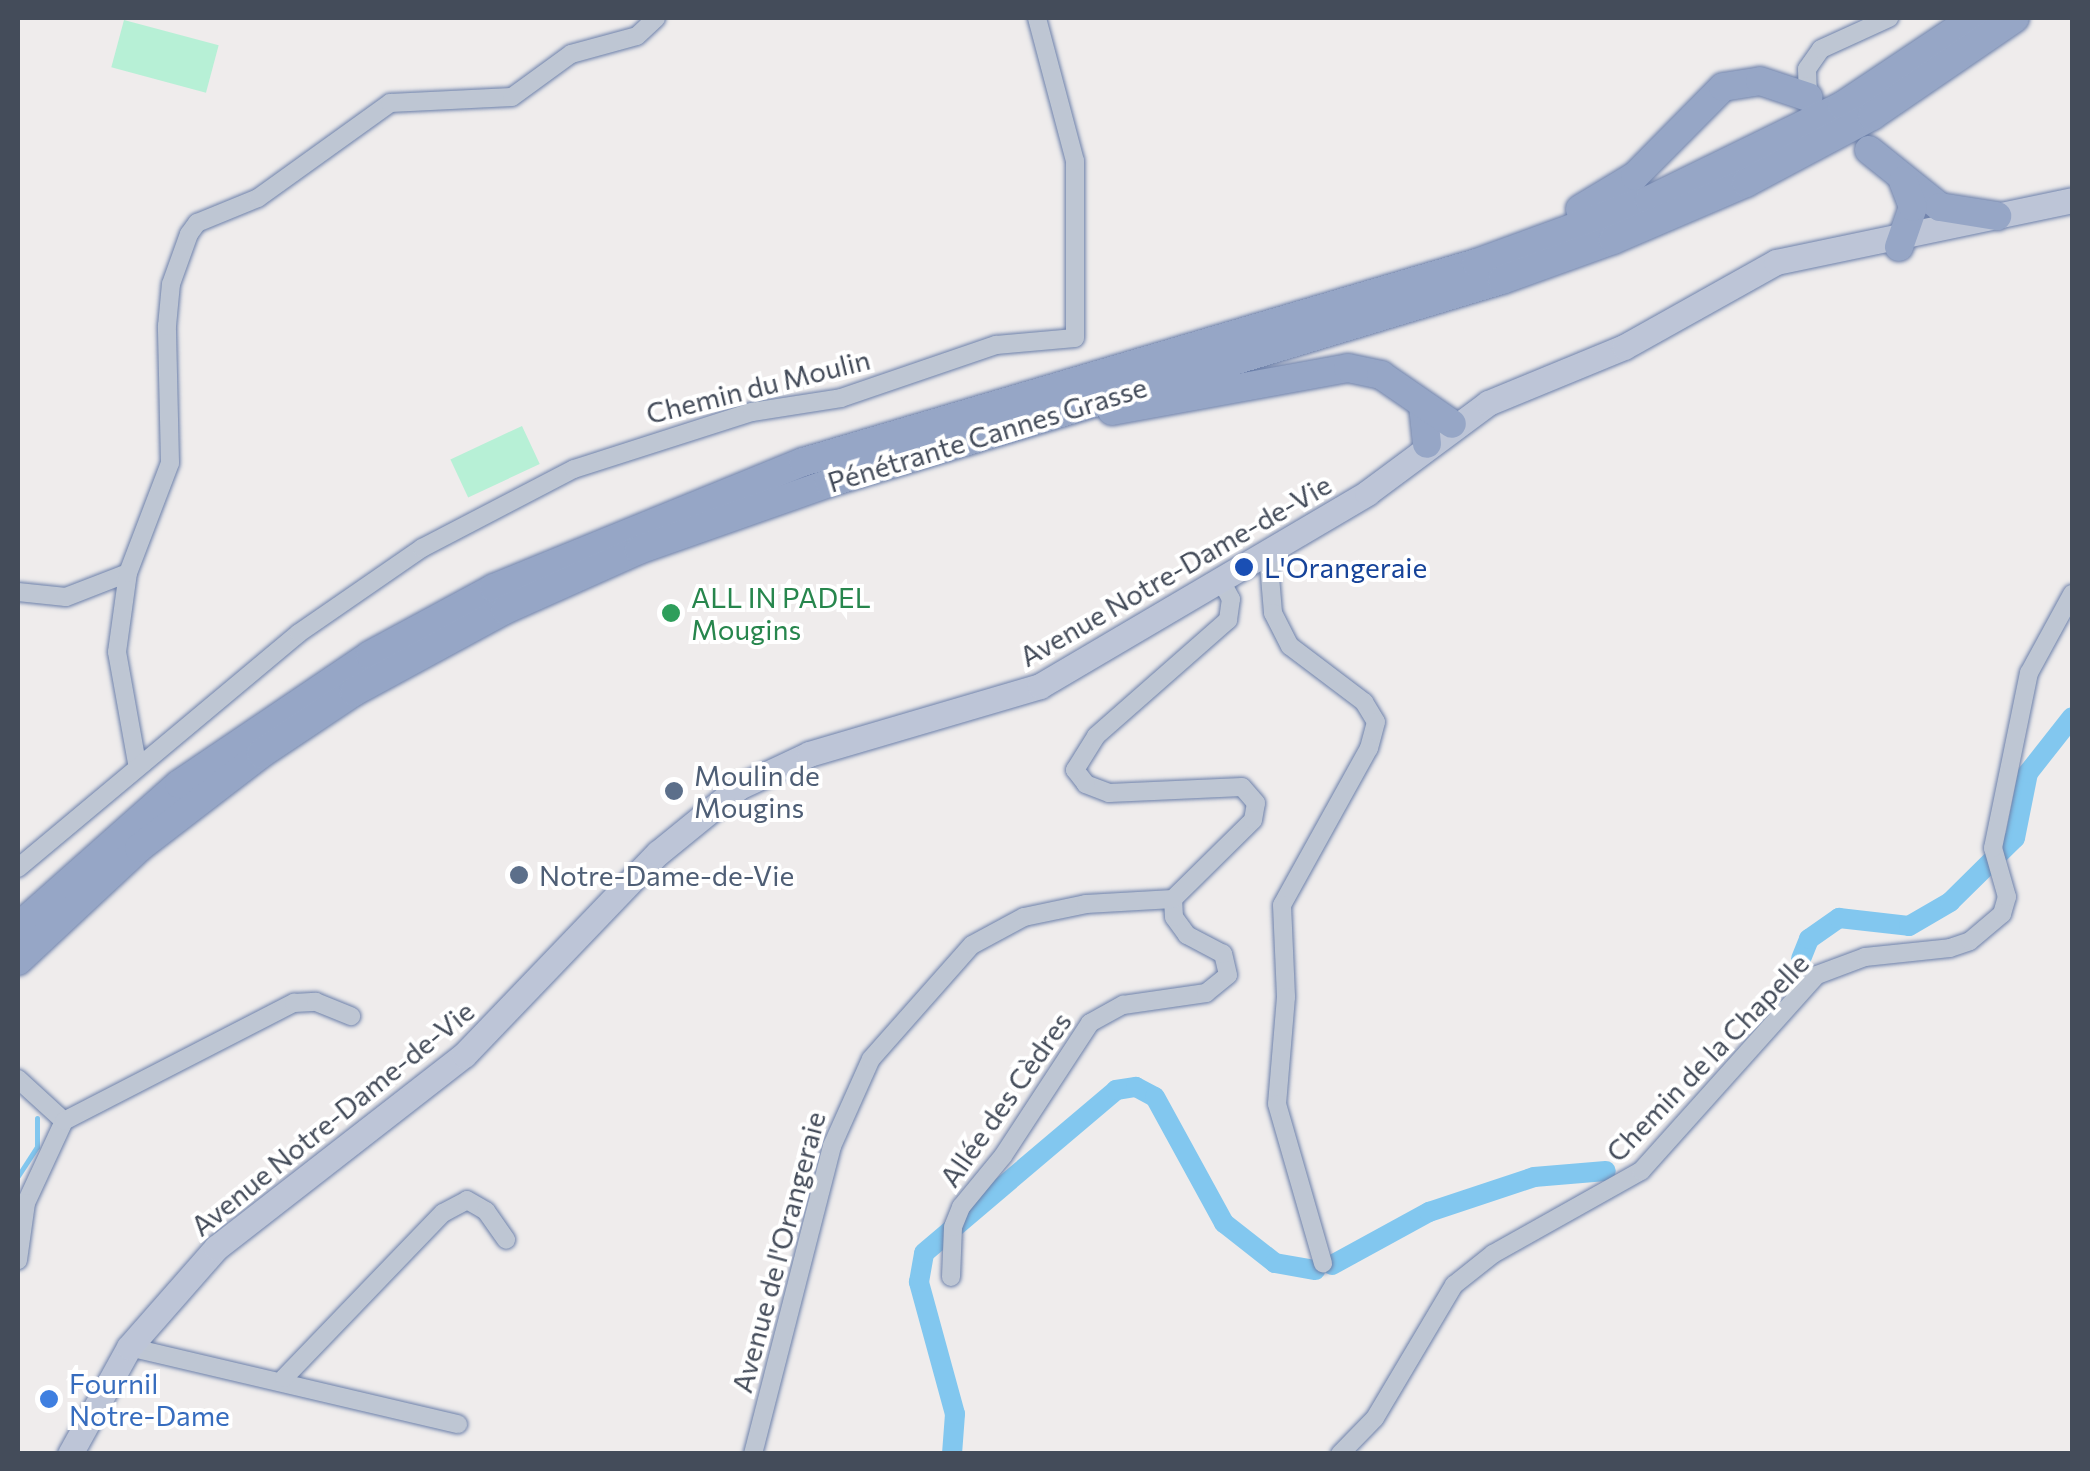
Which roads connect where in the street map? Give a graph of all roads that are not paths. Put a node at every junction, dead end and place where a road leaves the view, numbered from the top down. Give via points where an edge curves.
1 (656, 18) edge
2 (1037, 18) edge
3 (1889, 18) edge
4 (2002, 21) edge
5 (1808, 97) joint
6 (1869, 150) dead end
7 (1903, 181) junction
8 (2072, 200) edge
9 (2072, 213) edge
10 (1997, 216) junction
11 (1902, 239) junction
12 (1296, 312) junction
13 (1422, 406) junction
14 (1452, 424) junction
15 (964, 440) junction
16 (1427, 444) junction
17 (1268, 553) junction
18 (128, 573) junction
19 (1221, 580) junction
20 (18, 592) edge
21 (2072, 594) edge
22 (137, 763) junction
23 (18, 868) edge
24 (1172, 900) junction
25 (18, 927) edge
26 (18, 961) edge
27 (350, 1016) dead end
28 (18, 1079) edge
29 (64, 1120) junction
30 (506, 1240) dead end
31 (18, 1260) edge
32 (1323, 1263) dead end
33 (951, 1278) dead end
34 (129, 1347) junction
35 (284, 1378) junction
36 (458, 1424) dead end
37 (70, 1454) edge
38 (753, 1454) edge
39 (1340, 1454) edge

1 - 18 street via 637,36 572,54 512,97 390,102 258,198 197,223 172,284 166,326 170,462
2 - 22 street, Chemin du Moulin via 1075,161 1075,338 996,345 841,398 702,425 574,469 422,548 299,633
3 - 5 street via 1821,49 1807,69
4 - 12 highway, Pénétrante Cannes Grasse via 1719,170 1476,263
4 - 15 highway, Pénétrante Cannes Grasse via 1824,143 1628,234 1502,280
5 - 12 highway via 1760,81 1724,87 1612,193
6 - 7 highway
7 - 10 highway via 1948,210
7 - 11 highway via 1913,199
8 - 10 main road, Avenue Notre-Dame-de-Vie
9 - 11 main road, Avenue Notre-Dame-de-Vie
10 - 11 main road, Avenue Notre-Dame-de-Vie
11 - 14 main road, Avenue Notre-Dame-de-Vie via 1812,258 1714,296 1624,346
12 - 25 highway, Pénétrante Cannes Grasse via 804,462 494,588 370,655 223,752 133,821
13 - 14 highway
13 - 15 highway via 1381,375 1337,368
13 - 16 highway
14 - 16 main road, Avenue Notre-Dame-de-Vie
15 - 26 highway, Pénétrante Cannes Grasse via 639,550 416,656 201,798
16 - 17 main road, Avenue Notre-Dame-de-Vie via 1366,493
17 - 19 main road, Avenue Notre-Dame-de-Vie
17 - 32 street via 1273,612 1290,646 1364,702 1376,722 1370,748 1282,905 1286,997 1277,1104
18 - 20 street via 66,597
18 - 22 street via 117,652
19 - 24 street via 1231,599 1228,620 1096,736 1075,770 1086,784 1110,793 1228,786 1242,788 1256,803 1241,838
19 - 34 main road, Avenue Notre-Dame-de-Vie via 1040,686 809,754 739,787 658,853 464,1055 216,1248
21 - 39 street, Chemin de la Chapelle via 2029,673 1996,856 2007,896 2002,914 1970,941 1928,953 1865,957 1816,975 1641,1172 1493,1254 1454,1285 1376,1418
22 - 23 street, Chemin du Moulin
24 - 33 street, Allée des Cèdres via 1188,935 1223,954 1229,966 1221,986 1198,996 1123,1004 1090,1023 952,1234
24 - 38 street, Avenue de l'Orangeraie via 1086,904 1024,917 972,945 871,1058 832,1146
27 - 29 street via 316,1002 294,1003
28 - 29 street
29 - 31 street via 26,1202
30 - 35 street via 486,1211 467,1200 443,1213
34 - 35 street
34 - 37 main road, Avenue Notre-Dame-de-Vie
35 - 36 street

